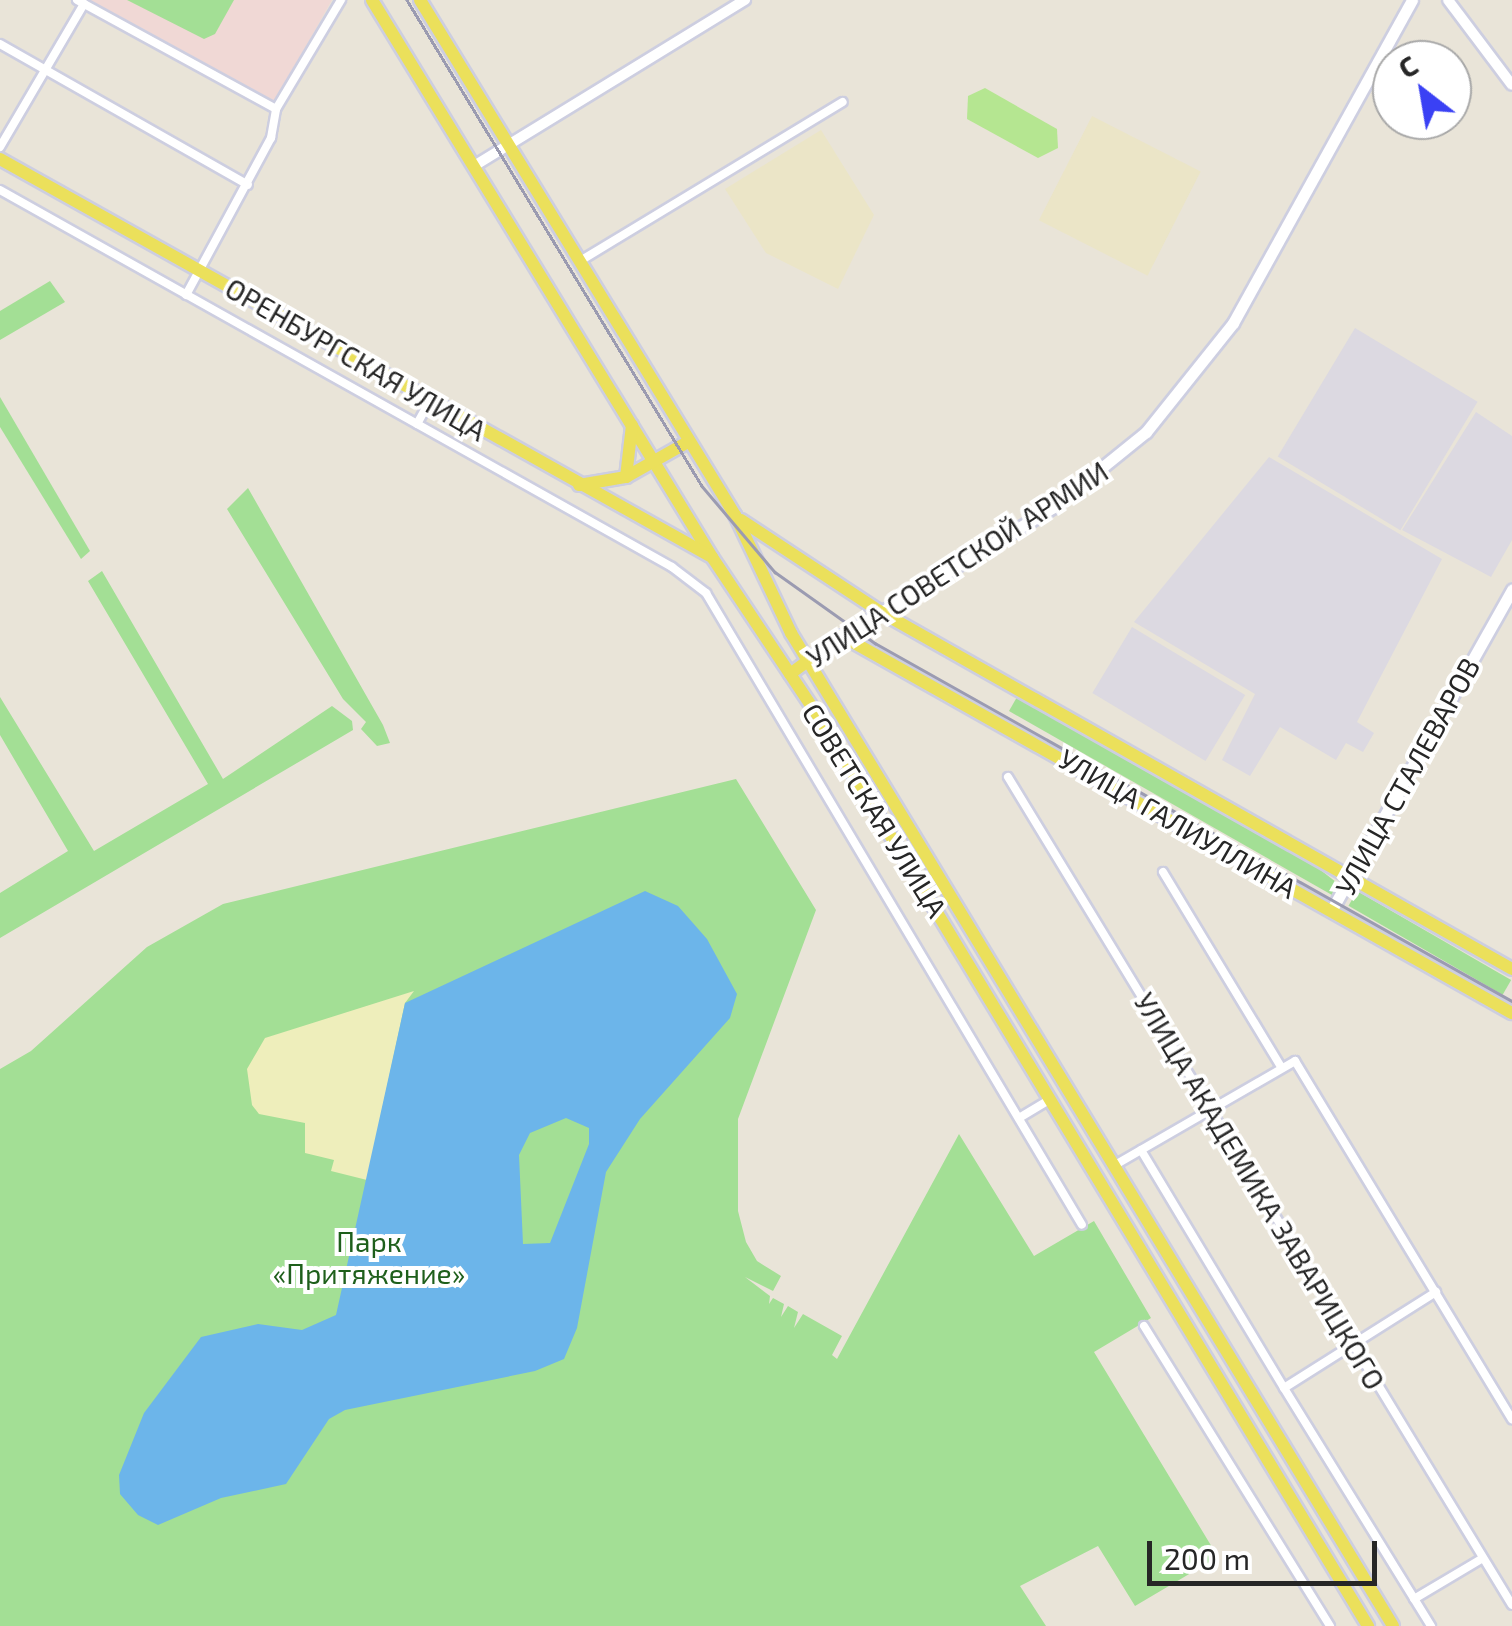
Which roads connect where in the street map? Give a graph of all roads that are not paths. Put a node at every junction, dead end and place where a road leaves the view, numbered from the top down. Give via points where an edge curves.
1 (341, 0) edge
2 (372, 0) edge
3 (420, 0) edge
4 (745, 0) edge
5 (1412, 0) edge
6 (1448, 0) edge
7 (80, 2) edge
8 (0, 44) edge
9 (46, 68) junction
10 (1512, 85) edge
11 (843, 102) dead end
12 (276, 110) junction
13 (507, 144) junction
14 (0, 147) edge
15 (0, 158) edge
16 (474, 166) junction
17 (248, 185) junction
18 (0, 190) edge
19 (576, 264) junction
20 (200, 269) junction
21 (186, 294) junction
22 (430, 401) junction
23 (632, 423) junction
24 (417, 424) junction
25 (686, 443) junction
26 (654, 460) junction
27 (626, 477) junction
28 (575, 485) junction
29 (735, 515) junction
30 (712, 557) junction
31 (1512, 590) edge
32 (879, 611) junction
33 (842, 636) junction
34 (809, 661) junction
35 (790, 674) junction
36 (1008, 778) dead end
37 (1162, 872) dead end
38 (1350, 878) junction
39 (1331, 910) junction
40 (1512, 969) edge
41 (1512, 1013) edge
42 (1281, 1067) junction
43 (1070, 1088) junction
44 (1052, 1099) junction
45 (1209, 1110) junction
46 (1018, 1118) junction
47 (1141, 1150) junction
48 (1116, 1165) junction
49 (1082, 1226) dead end
50 (1436, 1292) junction
51 (1144, 1326) dead end
52 (1351, 1344) junction
53 (1284, 1388) junction
54 (1512, 1420) edge
55 (1343, 1543) junction
56 (1324, 1554) junction
57 (1483, 1558) junction
58 (1414, 1599) junction
59 (1512, 1604) edge
60 (1330, 1626) edge
61 (1368, 1626) edge
62 (1393, 1626) edge
63 (1431, 1626) edge

1 - 12 street
2 - 16 main road, СОВЕТСКАЯ УЛИЦА
3 - 13 main road, СОВЕТСКАЯ УЛИЦА
4 - 13 street
5 - 32 main road, УЛИЦА СОВЕТСКОЙ АРМИИ via 1233,323 1146,432 1067,497
6 - 10 street
7 - 9 street
7 - 12 street
8 - 9 street
9 - 14 street
9 - 17 street
11 - 19 street
12 - 17 street via 271,138
13 - 16 street
13 - 19 main road, СОВЕТСКАЯ УЛИЦА
15 - 20 main road, ОРЕНБУРГСКАЯ УЛИЦА
16 - 23 main road, СОВЕТСКАЯ УЛИЦА
17 - 20 street
18 - 21 street
19 - 25 main road, СОВЕТСКАЯ УЛИЦА
20 - 21 street
20 - 22 main road, ОРЕНБУРГСКАЯ УЛИЦА
21 - 24 street
22 - 24 street
22 - 28 main road, ОРЕНБУРГСКАЯ УЛИЦА
23 - 26 main road, СОВЕТСКАЯ УЛИЦА
23 - 27 main road
24 - 46 street via 672,567 706,593
25 - 26 main road
25 - 29 main road, СОВЕТСКАЯ УЛИЦА
26 - 27 main road
26 - 30 main road, СОВЕТСКАЯ УЛИЦА
27 - 28 main road
28 - 30 main road, ОРЕНБУРГСКАЯ УЛИЦА
29 - 32 main road, СОВЕТСКАЯ УЛИЦА
29 - 34 main road, СОВЕТСКАЯ УЛИЦА
30 - 35 main road, СОВЕТСКАЯ УЛИЦА
31 - 38 main road, УЛИЦА СТАЛЕВАРОВ
32 - 33 main road, УЛИЦА СОВЕТСКОЙ АРМИИ
32 - 38 main road, УЛИЦА ГАЛИУЛЛИНА
33 - 34 main road, УЛИЦА СОВЕТСКОЙ АРМИИ
33 - 39 main road, УЛИЦА ГАЛИУЛЛИНА
34 - 35 main road, УЛИЦА СОВЕТСКОЙ АРМИИ
34 - 43 main road, СОВЕТСКАЯ УЛИЦА
35 - 44 main road, СОВЕТСКАЯ УЛИЦА
36 - 45 street, УЛИЦА АКАДЕМИКА ЗАВАРИЦКОГО
37 - 42 street
38 - 39 main road, УЛИЦА СТАЛЕВАРОВ
38 - 40 main road, УЛИЦА ГАЛИУЛЛИНА
39 - 41 main road, УЛИЦА ГАЛИУЛЛИНА
42 - 45 street
42 - 50 street via 1295,1061
43 - 44 main road
43 - 48 main road, СОВЕТСКАЯ УЛИЦА
44 - 46 street
44 - 56 main road, СОВЕТСКАЯ УЛИЦА
45 - 47 street
45 - 52 street, УЛИЦА АКАДЕМИКА ЗАВАРИЦКОГО
46 - 49 street
47 - 48 street
47 - 53 street
48 - 55 main road, СОВЕТСКАЯ УЛИЦА
50 - 52 street
50 - 54 street
51 - 60 street
52 - 53 street
52 - 57 street, УЛИЦА АКАДЕМИКА ЗАВАРИЦКОГО
53 - 58 street
55 - 56 main road
55 - 62 main road, СОВЕТСКАЯ УЛИЦА
56 - 61 main road, СОВЕТСКАЯ УЛИЦА
57 - 58 street
57 - 59 street, УЛИЦА АКАДЕМИКА ЗАВАРИЦКОГО
58 - 63 street

